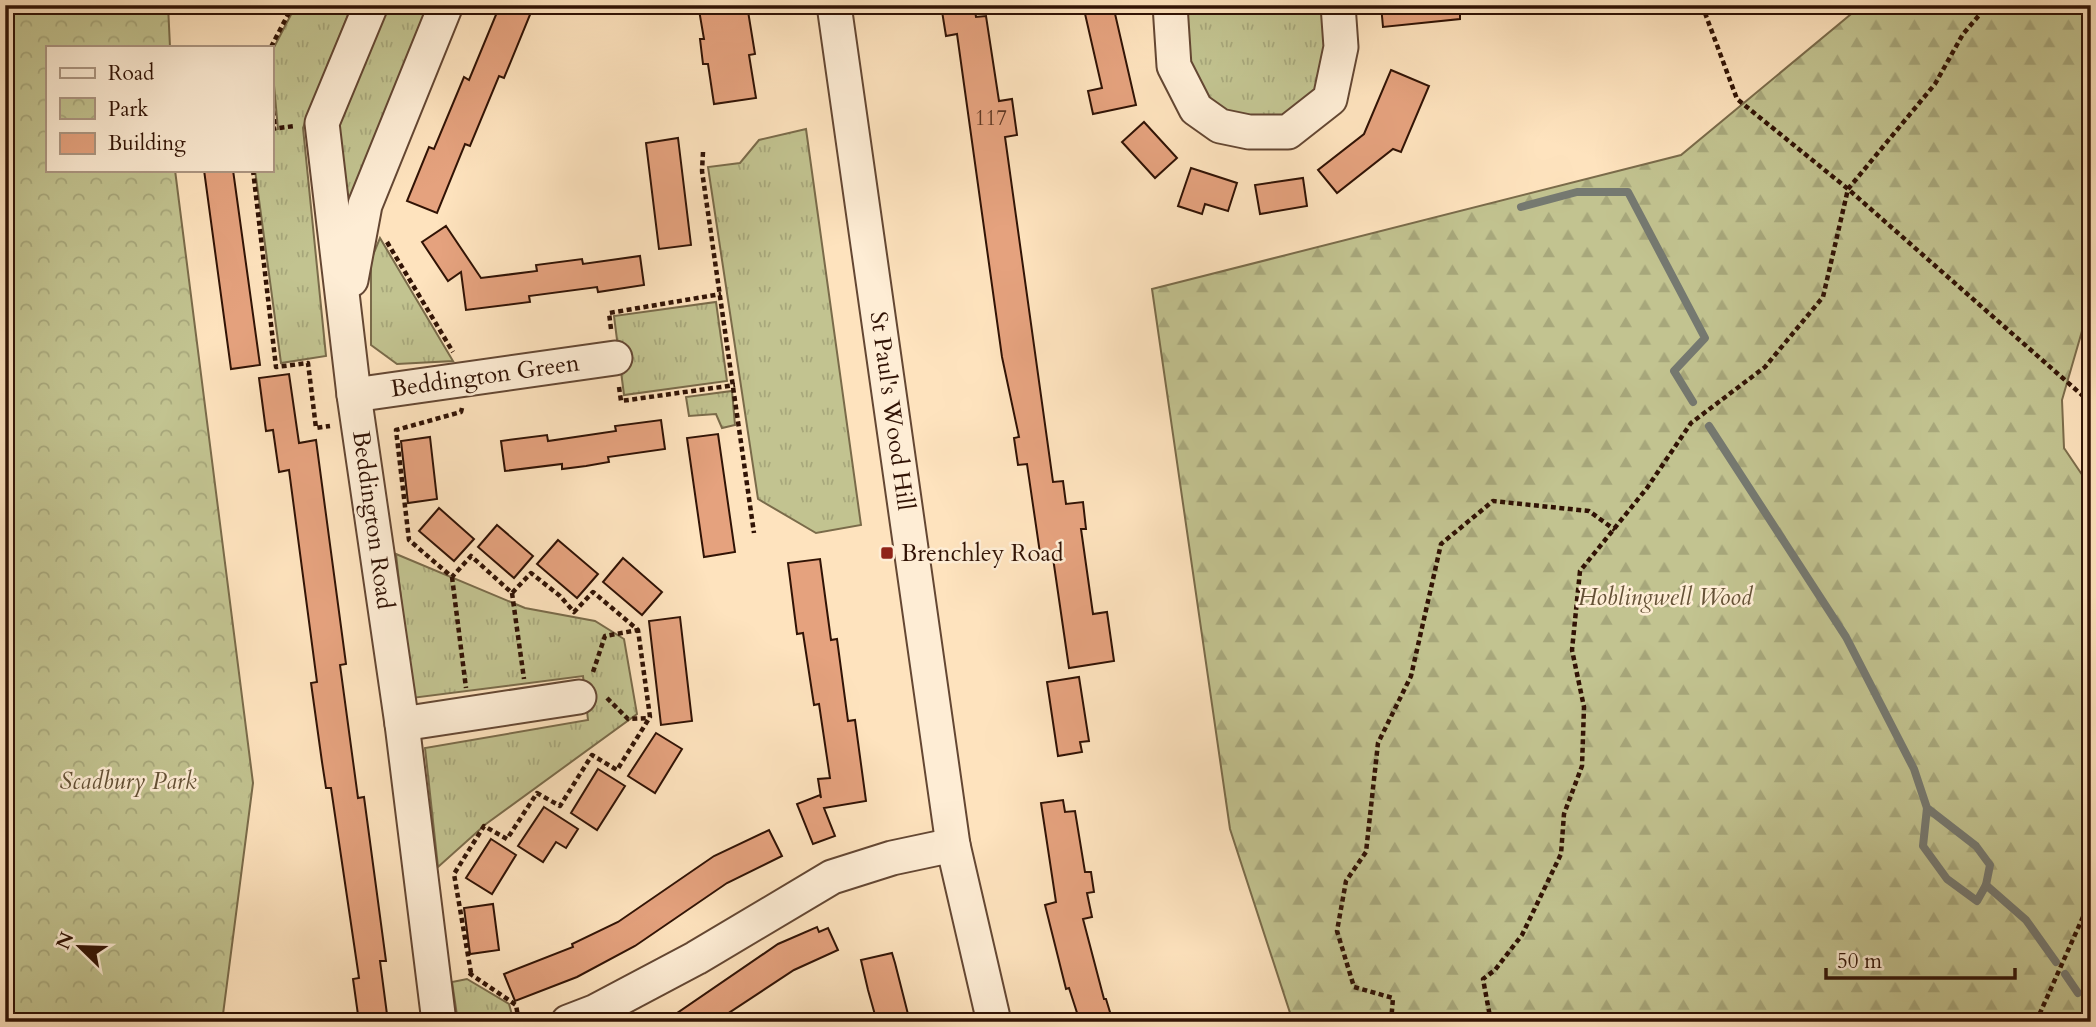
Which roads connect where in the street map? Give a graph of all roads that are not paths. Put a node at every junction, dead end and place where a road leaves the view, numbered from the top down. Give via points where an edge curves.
1 (371, 5) edge
2 (446, 5) edge
3 (834, 5) edge
4 (1170, 5) edge
5 (1338, 5) edge
6 (345, 317) junction
7 (615, 358) road end
8 (357, 409) junction
9 (584, 689) road end
10 (402, 724) junction
11 (953, 845) junction
12 (439, 1022) edge
13 (568, 1022) edge
14 (994, 1022) edge

1 - 6 street, Beddington Road via 322,122
2 - 6 street, Beddington Road via 365,205
3 - 11 street, St Paul's Wood Hill
4 - 5 street via 1174,65 1196,109 1220,126 1249,132 1288,132 1330,99 1341,47
6 - 8 street, Beddington Road
7 - 8 street, Beddington Green via 469,379
8 - 10 street, Beddington Road
9 - 10 street via 528,705
10 - 12 street, Beddington Road
11 - 13 street via 832,877 696,958
11 - 14 street, St Paul's Wood Hill

